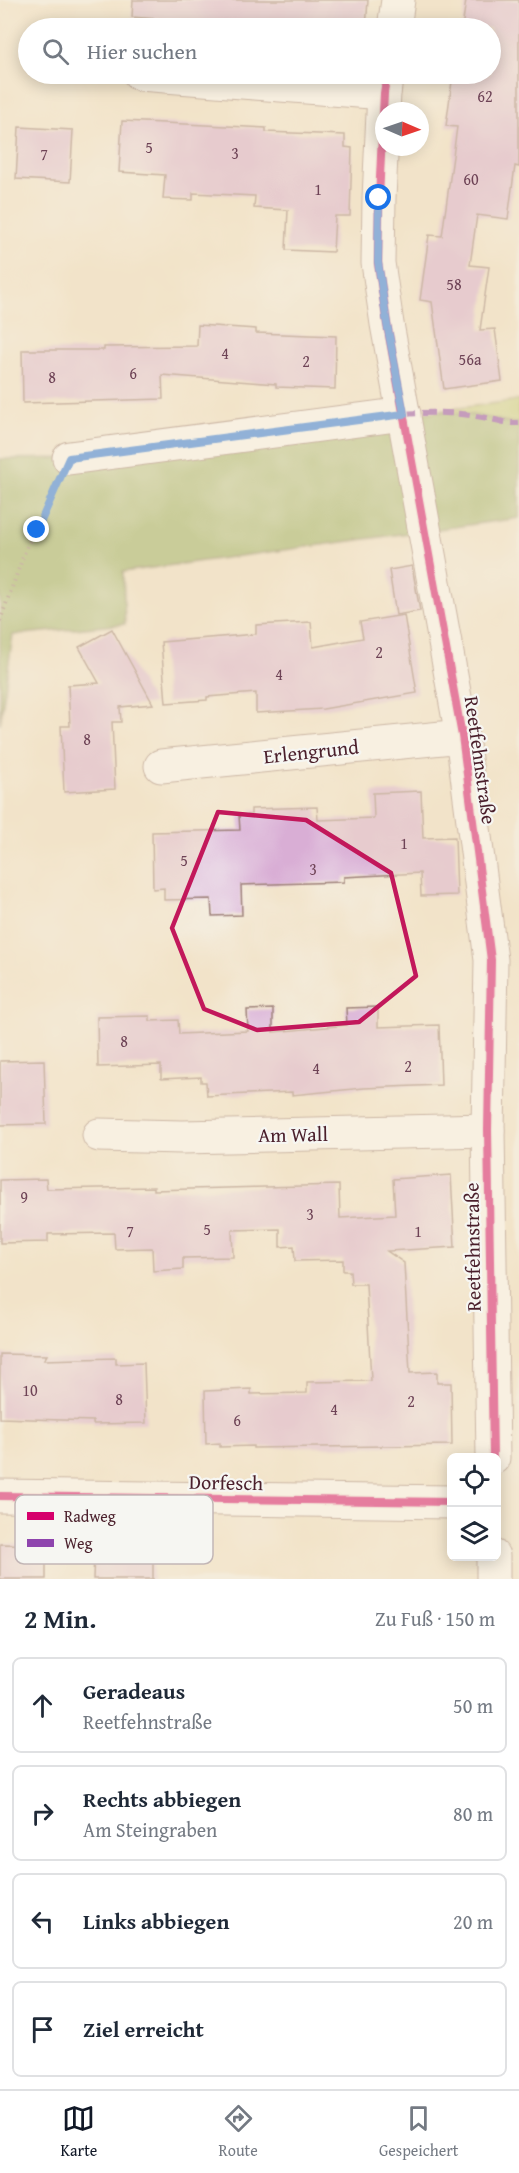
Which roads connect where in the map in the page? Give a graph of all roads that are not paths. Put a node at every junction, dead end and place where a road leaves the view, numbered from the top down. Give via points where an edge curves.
1 (398, 0) edge
2 (395, 18) edge
3 (386, 84) edge
4 (404, 414) junction
5 (69, 458) road end
6 (462, 736) junction
7 (161, 766) dead end
8 (488, 1130) junction
9 (99, 1135) dead end
10 (493, 1453) edge
11 (0, 1496) edge
12 (15, 1496) edge
13 (213, 1499) edge
14 (447, 1502) edge
15 (493, 1561) edge
16 (493, 1579) edge

1 - 2 street
3 - 4 street, Reetfehnstraße via 378,262
4 - 5 street
4 - 6 street, Reetfehnstraße
6 - 7 street, Erlengrund
6 - 8 street, Reetfehnstraße via 491,960
8 - 9 street, Am Wall via 182,1137
8 - 10 street, Reetfehnstraße
11 - 12 street, Dorfesch
13 - 14 street, Dorfesch
15 - 16 street

